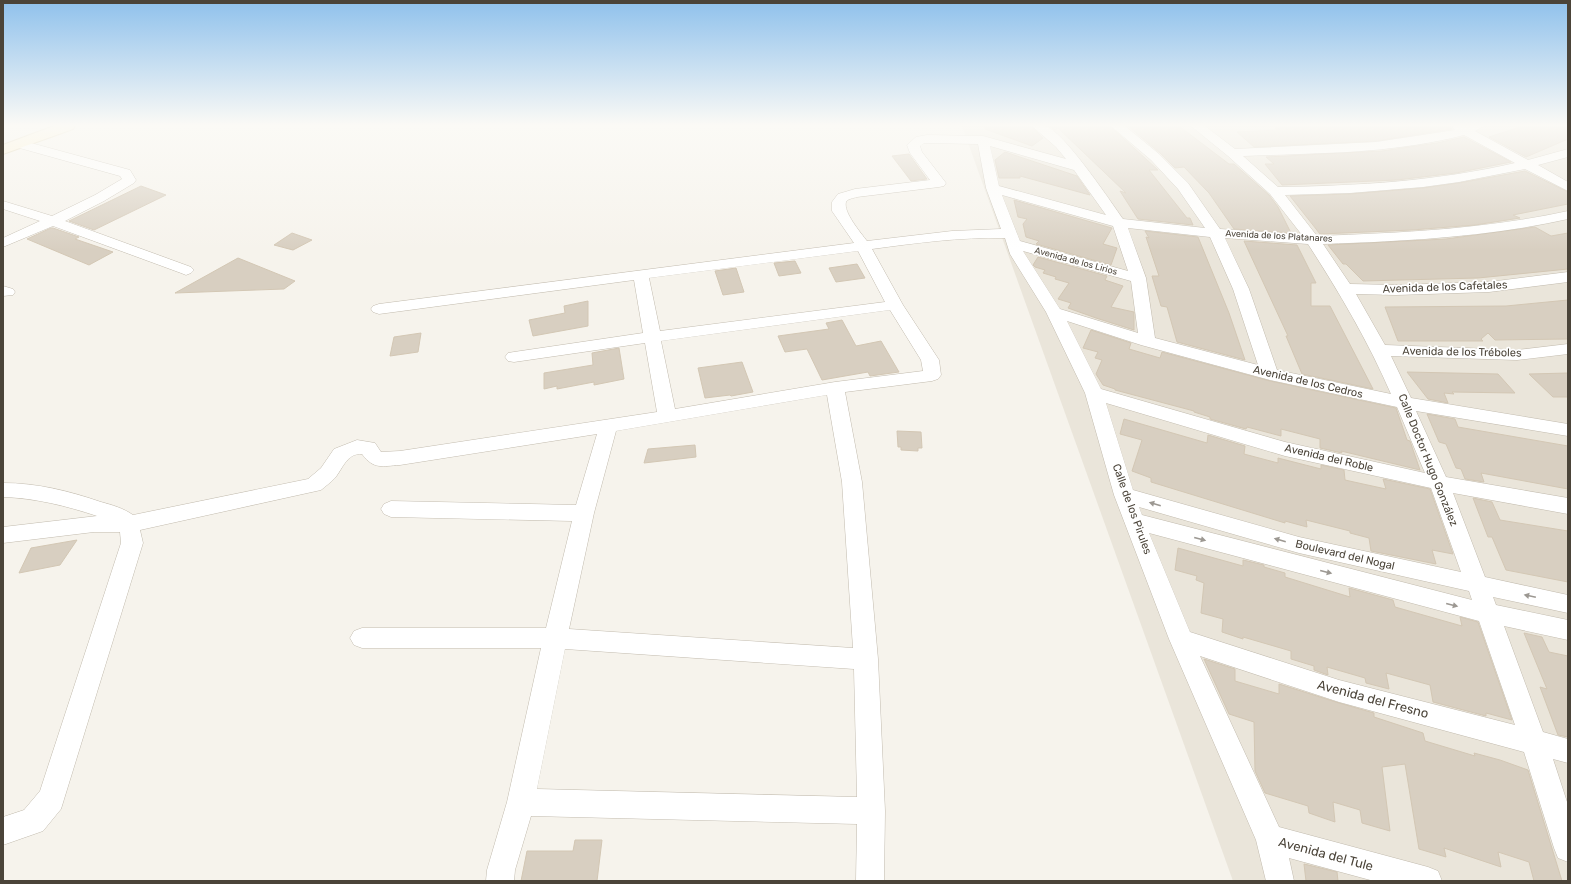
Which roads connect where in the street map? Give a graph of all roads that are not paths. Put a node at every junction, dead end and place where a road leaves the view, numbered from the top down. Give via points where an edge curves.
1 (104, 167) edge
2 (927, 167) edge
3 (989, 167) edge
4 (1080, 167) edge
5 (1165, 167) edge
6 (1248, 167) edge
7 (1519, 167) edge
8 (1534, 167) edge
9 (1568, 187) edge
10 (993, 188) junction
11 (1275, 191) junction
12 (3, 205) edge
13 (1568, 215) edge
14 (53, 221) junction
15 (1119, 223) junction
16 (1216, 233) junction
17 (1012, 239) junction
18 (1313, 240) junction
19 (3, 243) edge
20 (862, 246) junction
21 (186, 270) dead end
22 (641, 275) junction
23 (1568, 277) edge
24 (1138, 278) junction
25 (1345, 289) junction
26 (894, 305) junction
27 (378, 309) dead end
28 (1054, 312) junction
29 (652, 337) junction
30 (1147, 340) junction
31 (1568, 349) edge
32 (1379, 350) junction
33 (514, 357) dead end
34 (1270, 374) junction
35 (835, 388) junction
36 (1094, 393) junction
37 (1405, 403) junction
38 (667, 417) junction
39 (608, 427) junction
40 (1568, 430) edge
41 (1439, 483) junction
42 (3, 490) edge
43 (1124, 495) junction
44 (1568, 506) edge
45 (392, 509) dead end
46 (584, 513) junction
47 (1136, 521) junction
48 (129, 524) junction
49 (3, 535) edge
50 (1476, 584) junction
51 (1568, 604) edge
52 (1488, 613) junction
53 (1568, 630) edge
54 (362, 638) dead end
55 (555, 638) junction
56 (1181, 639) junction
57 (866, 660) junction
58 (1534, 742) junction
59 (1568, 751) edge
60 (521, 802) junction
61 (871, 811) junction
62 (3, 831) edge
63 (1270, 839) junction
64 (1568, 848) edge
65 (500, 881) edge
66 (870, 881) edge
67 (1280, 881) edge
68 (1428, 881) edge

1 - 14 street via 125,173 129,180
2 - 20 street via 939,183 855,193 843,197 839,202 839,211
3 - 10 street, Calle de los Pirules
4 - 15 street
5 - 16 street via 1184,186
6 - 11 street, Calle Doctor Hugo González
7 - 11 street via 1436,182 1352,190
8 - 9 street
10 - 15 street, Avenida de los Platanares
10 - 17 street, Calle de los Pirules
11 - 18 street, Calle Doctor Hugo González
12 - 14 street
13 - 18 street, Avenida de los Platanares via 1473,231
14 - 19 street
14 - 21 street
15 - 16 street, Avenida de los Platanares
15 - 24 street
16 - 18 street, Avenida de los Platanares
16 - 34 street via 1241,290
17 - 20 street, Avenida de los Lirios via 989,232
17 - 24 street, Avenida de los Lirios
17 - 28 street, Calle de los Pirules via 1017,254
18 - 25 street, Calle Doctor Hugo González
20 - 22 street, Avenida de los Lirios
20 - 26 street
22 - 27 street, Avenida de los Lirios
22 - 29 street
23 - 25 street, Avenida de los Cafetales via 1489,287
24 - 30 street
25 - 32 street, Calle Doctor Hugo González
26 - 29 street
26 - 35 street via 930,360 932,375
28 - 30 street, Avenida de los Cedros
28 - 36 street, Calle de los Pirules
29 - 33 street
29 - 38 street
30 - 34 street, Avenida de los Cedros
31 - 32 street, Avenida de los Tréboles via 1517,355
32 - 37 street, Calle Doctor Hugo González
34 - 37 street, Avenida de los Cedros
35 - 38 street
35 - 57 street via 852,482
36 - 41 street, Avenida del Roble via 1285,448
36 - 43 street, Calle de los Pirules
37 - 40 street, Avenida de los Cedros
37 - 41 street, Calle Doctor Hugo González
38 - 39 street
39 - 46 street
39 - 48 street via 400,458 376,459 368,448 357,447 341,454 328,473 314,485
41 - 44 street, Avenida del Roble
41 - 50 street, Calle Doctor Hugo González
42 - 48 street via 59,497 118,516
43 - 47 street, Calle de los Pirules
50 -> 43 street, Boulevard del Nogal via 1299,545
45 - 46 street
46 - 55 street
47 -> 52 street, Boulevard del Nogal
47 - 56 street, Calle de los Pirules
48 - 49 street via 94,524
48 - 62 street via 132,543 51,800 33,821
51 -> 50 street, Boulevard del Nogal
50 - 52 street, Calle Doctor Hugo González
52 - 53 street, Boulevard del Nogal
52 - 58 street, Calle Doctor Hugo González
54 - 55 street
55 - 57 street
55 - 60 street
56 - 58 street, Avenida del Fresno via 1339,691
56 - 63 street, Calle de los Pirules
57 - 61 street
58 - 59 street, Avenida del Fresno
58 - 64 street, Calle Doctor Hugo González
60 - 61 street
60 - 65 street
61 - 66 street
63 - 67 street, Calle de los Pirules
63 - 68 street, Avenida del Tule

